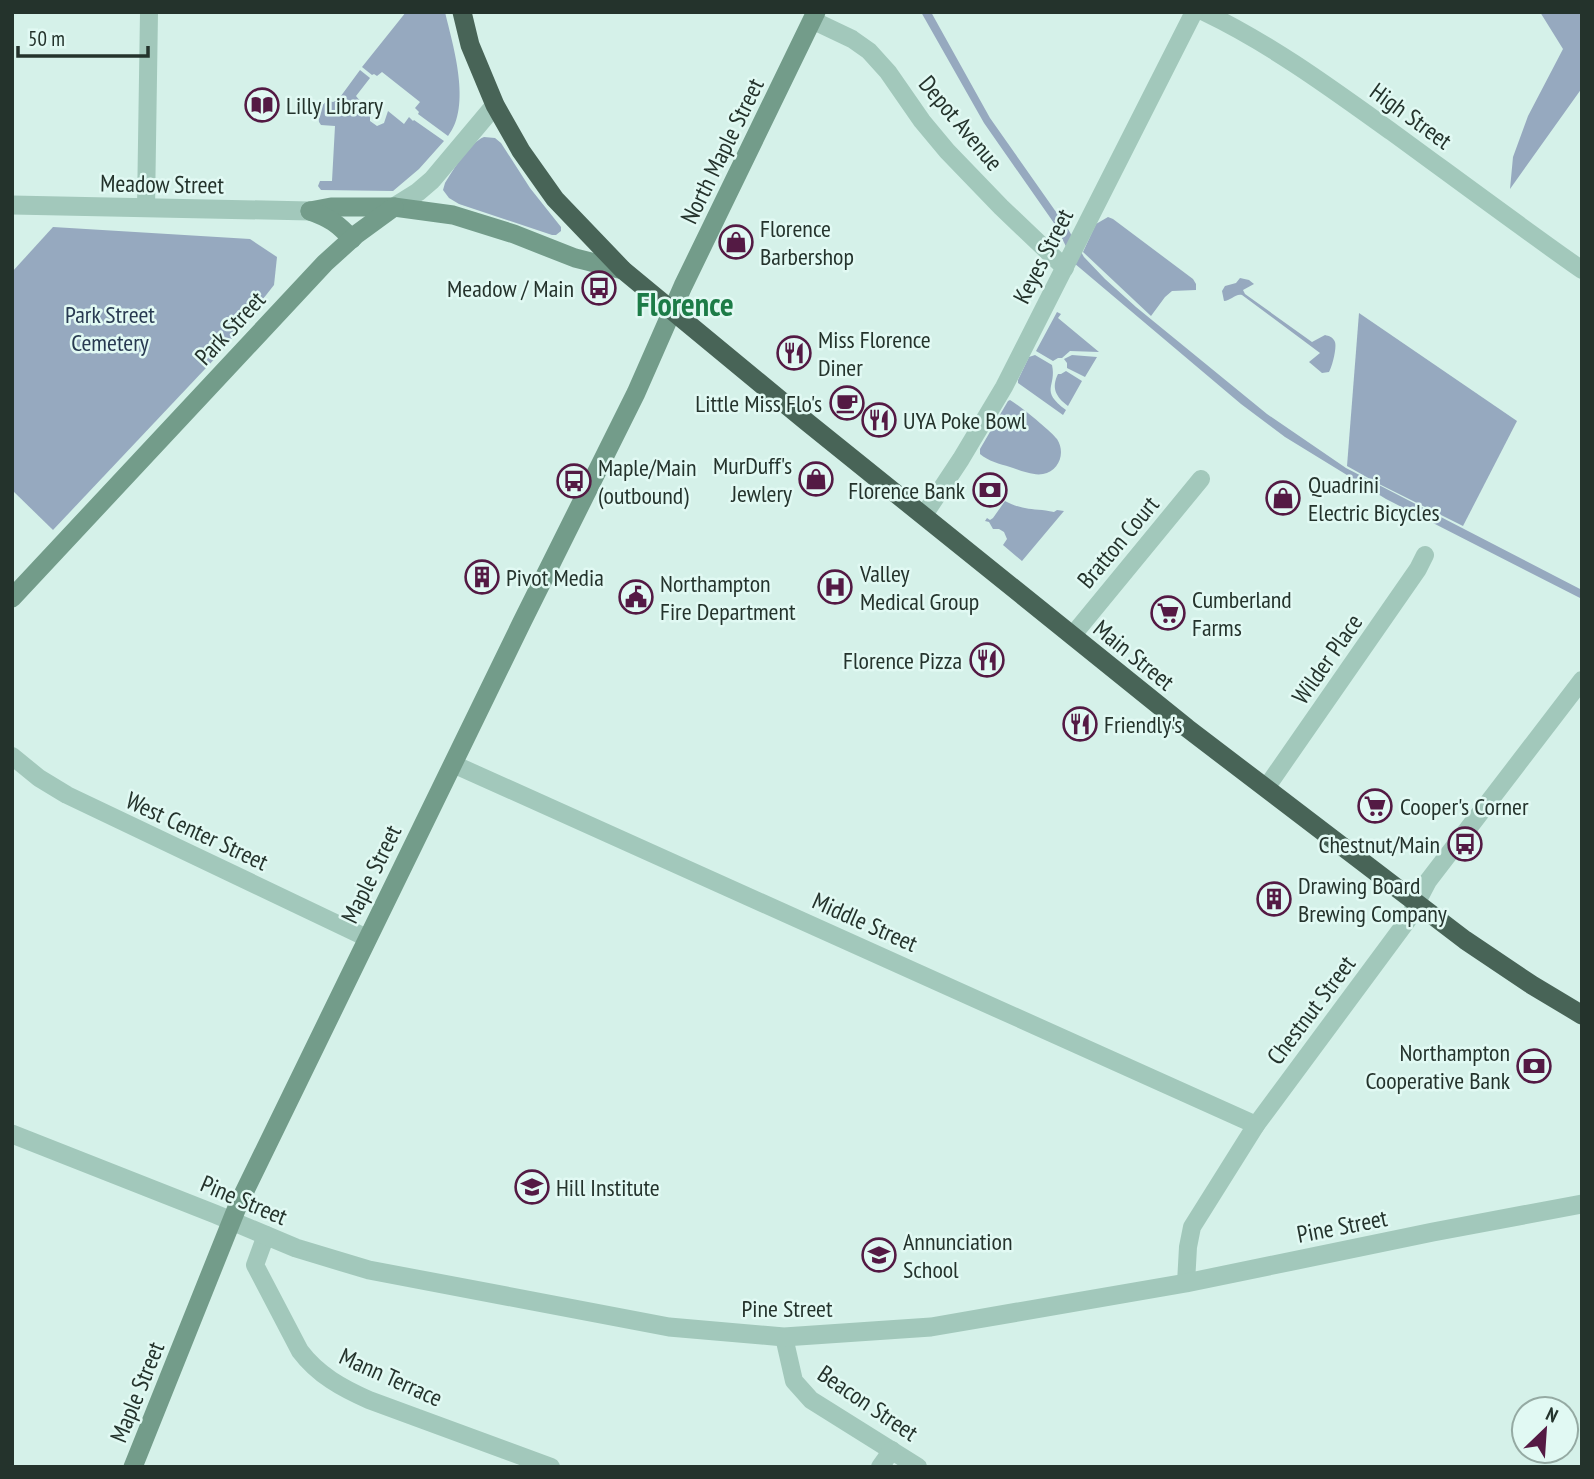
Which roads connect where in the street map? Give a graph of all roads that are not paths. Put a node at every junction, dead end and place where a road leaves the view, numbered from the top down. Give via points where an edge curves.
1 (149, 12) edge
2 (462, 12) edge
3 (1194, 12) edge
4 (1204, 12) edge
5 (814, 16) edge
6 (495, 105) junction
7 (12, 205) edge
8 (394, 207) junction
9 (146, 208) junction
10 (310, 211) junction
11 (352, 239) junction
12 (1580, 264) edge
13 (1065, 268) junction
14 (623, 270) junction
15 (673, 311) junction
16 (1201, 480) dead end
17 (924, 515) junction
18 (1425, 555) dead end
19 (12, 598) edge
20 (1072, 636) junction
21 (1582, 680) edge
22 (12, 756) edge
23 (453, 764) junction
24 (1266, 788) junction
25 (1418, 904) junction
26 (367, 938) junction
27 (1582, 1015) edge
28 (1256, 1125) junction
29 (12, 1133) edge
30 (1582, 1204) edge
31 (231, 1221) junction
32 (266, 1235) junction
33 (1186, 1283) junction
34 (784, 1337) junction
35 (892, 1450) junction
36 (133, 1467) edge
37 (551, 1467) edge
38 (880, 1467) edge
39 (918, 1467) edge

1 - 9 street
2 - 6 highway, Main Street
3 - 13 street, Keyes Street
4 - 12 street, High Street via 1297,66
5 - 13 street, Depot Avenue via 869,51 947,151
5 - 15 main road, North Maple Street
6 - 8 street, Park Street via 432,180
6 - 14 highway, Main Street via 555,199
7 - 9 street, Meadow Street
8 - 10 main road
8 - 11 main road, Park Street
8 - 14 main road via 453,215
9 - 10 street, Meadow Street
10 - 11 main road via 328,217
11 - 19 main road, Park Street
13 - 17 street, Keyes Street via 993,408
14 - 15 highway, Main Street
15 - 17 highway, Main Street
15 - 23 main road, Maple Street
16 - 20 street, Bratton Court
17 - 20 highway, Main Street
18 - 24 street, Wilder Place
20 - 24 highway, Main Street
21 - 25 street, Chestnut Street via 1428,881
22 - 26 street, West Center Street via 67,795
23 - 26 main road, Maple Street
23 - 28 street, Middle Street
24 - 25 highway, Main Street
25 - 27 highway, Main Street
25 - 28 street, Chestnut Street
26 - 31 main road, Maple Street
28 - 33 street, Chestnut Street via 1192,1227
29 - 31 street, Pine Street
30 - 33 street, Pine Street
31 - 32 street, Pine Street
31 - 36 main road, Maple Street
32 - 34 street, Pine Street via 369,1270 669,1328
32 - 37 street, Mann Terrace via 255,1265 300,1351 322,1374 369,1400
33 - 34 street, Pine Street via 931,1327
34 - 35 street, Beacon Street via 794,1381 811,1400
35 - 38 street
35 - 39 street, Beacon Street

